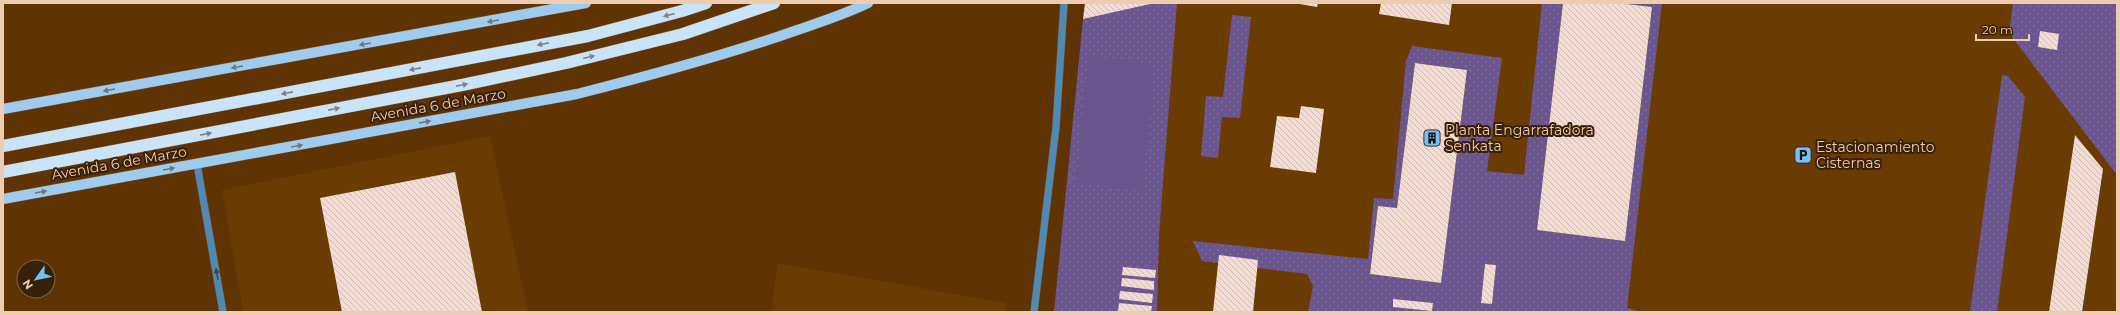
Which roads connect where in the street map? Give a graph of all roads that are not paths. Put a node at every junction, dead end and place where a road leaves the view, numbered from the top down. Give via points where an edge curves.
1 (586, 3) edge
2 (706, 3) edge
3 (774, 3) edge
4 (868, 3) edge
5 (1064, 3) edge
6 (3, 109) edge
7 (3, 146) edge
8 (197, 164) junction
9 (3, 172) edge
10 (3, 199) edge
11 (224, 312) edge
12 (1034, 312) edge

1 -> 6 main road
2 -> 7 highway via 588,36
9 -> 3 highway, Avenida 6 de Marzo via 566,63 683,34
8 -> 4 main road, Avenida 6 de Marzo via 584,92 733,51 849,13
5 - 12 street via 1056,127
10 -> 8 main road, Avenida 6 de Marzo
11 -> 8 street

